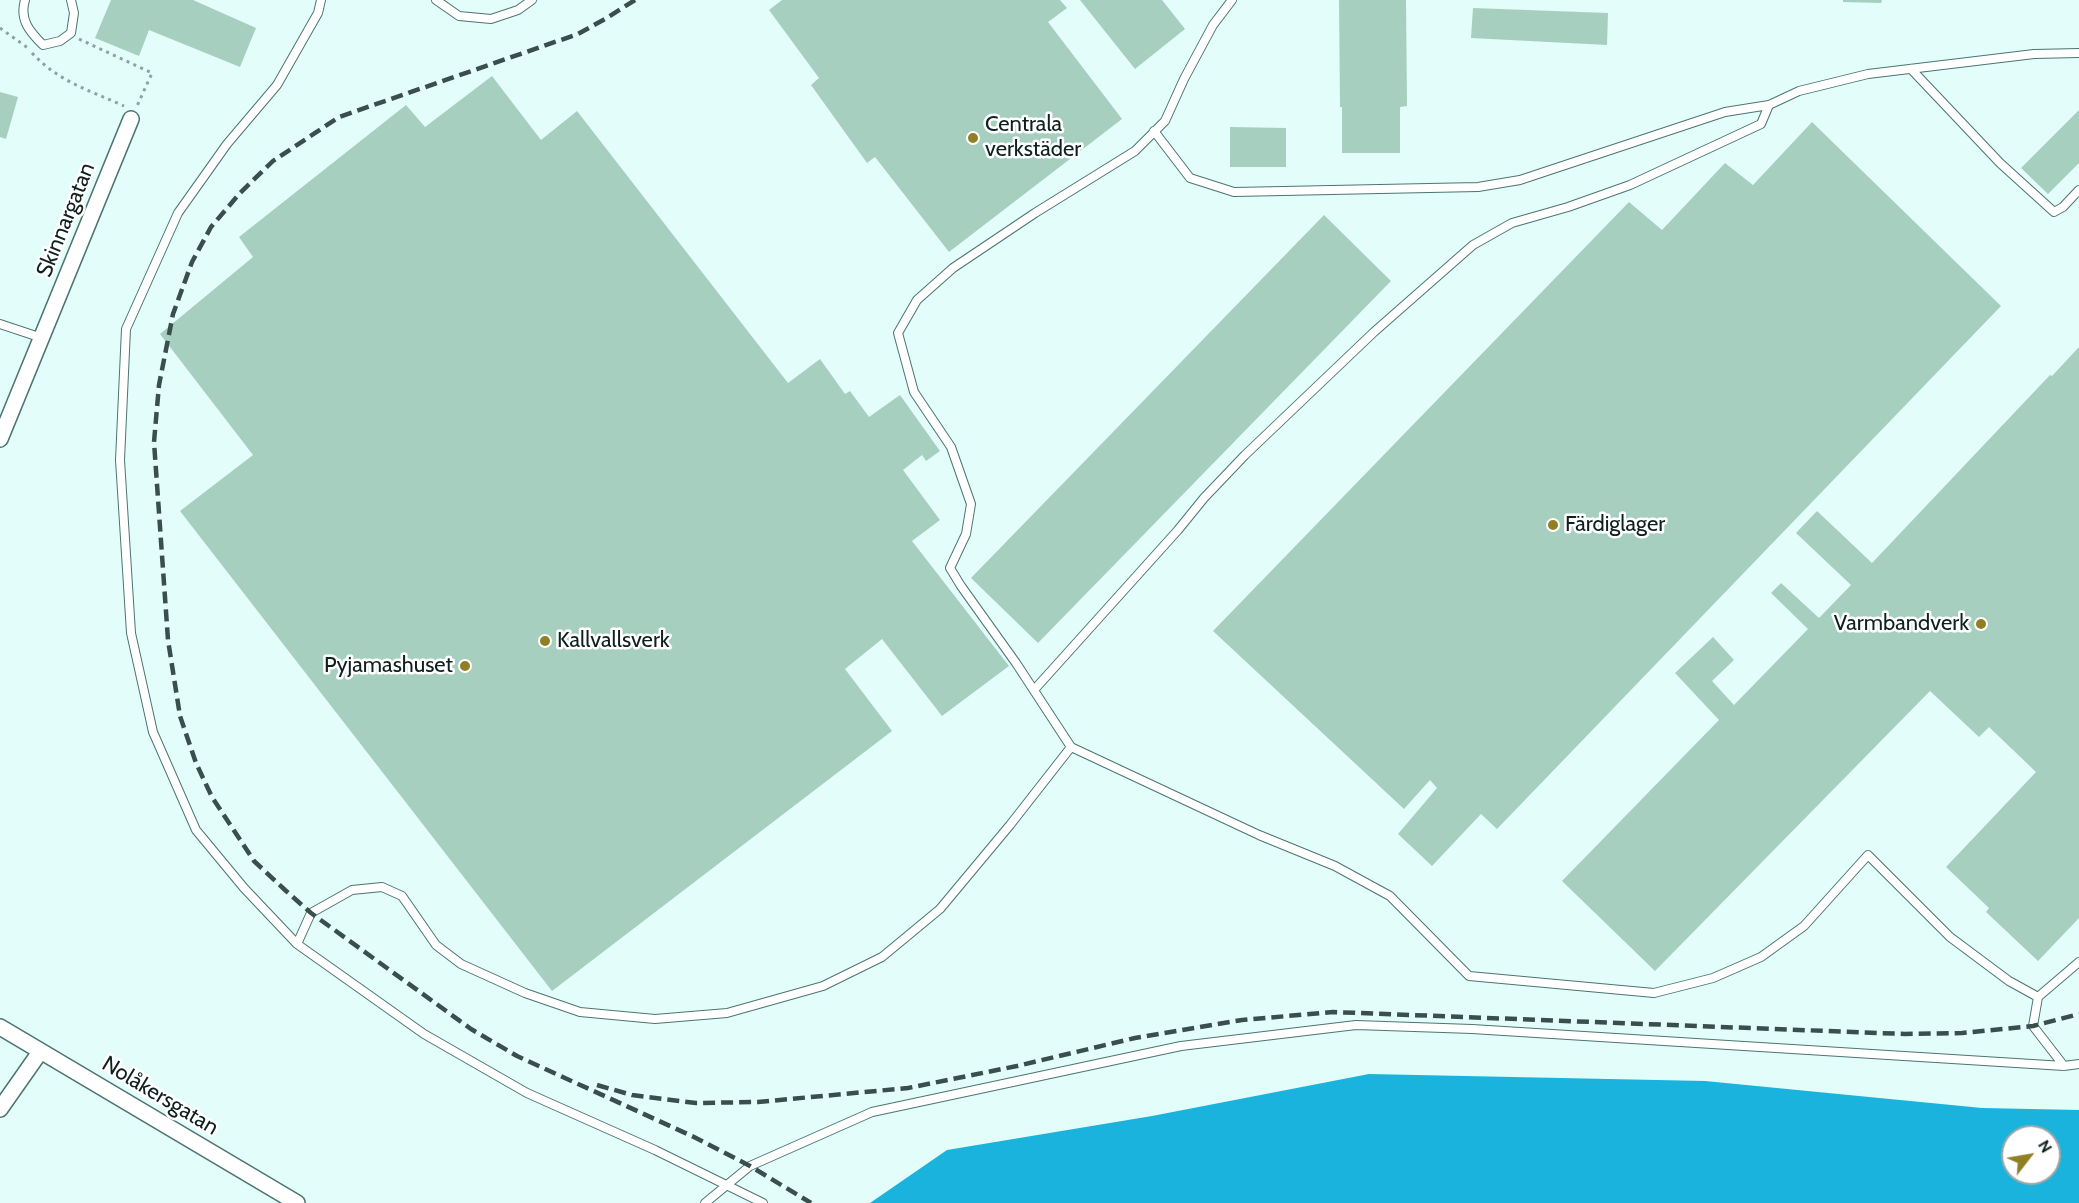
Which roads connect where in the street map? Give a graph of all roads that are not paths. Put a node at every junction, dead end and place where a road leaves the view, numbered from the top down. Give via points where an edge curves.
1 (25, 0) edge
2 (71, 0) edge
3 (321, 0) edge
4 (436, 0) edge
5 (532, 0) edge
6 (1232, 0) edge
7 (2079, 53) edge
8 (1911, 69) junction
9 (1769, 105) junction
10 (133, 115) road end
11 (1155, 131) junction
12 (2079, 190) edge
13 (0, 324) edge
14 (42, 338) junction
15 (0, 439) edge
16 (1034, 690) junction
17 (1071, 747) junction
18 (297, 944) junction
19 (2079, 962) edge
20 (2038, 997) junction
21 (0, 1027) edge
22 (40, 1052) junction
23 (2079, 1064) edge
24 (2064, 1066) junction
25 (0, 1109) edge
26 (727, 1185) junction
27 (297, 1203) edge
28 (705, 1203) edge
29 (763, 1203) edge

1 - 2 lane via 27,29 44,45 71,33
3 - 18 lane via 277,85 227,144 178,213 126,329 120,460 131,633 153,732 196,830
4 - 5 lane via 459,16 491,19 518,10
6 - 11 lane via 1213,26 1165,121
7 - 8 lane via 2034,54
8 - 9 lane via 1868,74 1799,91
8 - 12 lane via 2000,163 2054,212
9 - 11 lane via 1725,112 1520,180 1478,186 1234,192 1190,178
9 - 16 lane via 1761,124 1630,184 1512,224 1473,245 1374,332 1245,455
10 - 14 street, Skinnargatan
11 - 16 lane via 1135,151 953,268 916,300 897,333 914,392 951,447 971,504 966,534 951,568
13 - 14 lane
14 - 15 street, Skinnargatan
16 - 17 lane
17 - 18 lane via 940,909 882,957 823,986 728,1013 655,1019 580,1012 525,993 461,964 436,945 402,896 382,887 352,890 311,913
17 - 20 lane via 1335,866 1390,896 1469,976 1654,993 1713,978 1761,957 1804,926 1868,855 1950,937 2009,981
18 - 26 lane via 424,1034 526,1093
19 - 20 lane
20 - 24 lane via 2033,1026
21 - 22 street, Nolåkersgatan
22 - 25 street
22 - 27 street, Nolåkersgatan
23 - 24 lane
24 - 26 lane via 1356,1025 1181,1046 872,1112 750,1166
26 - 28 lane
26 - 29 lane

